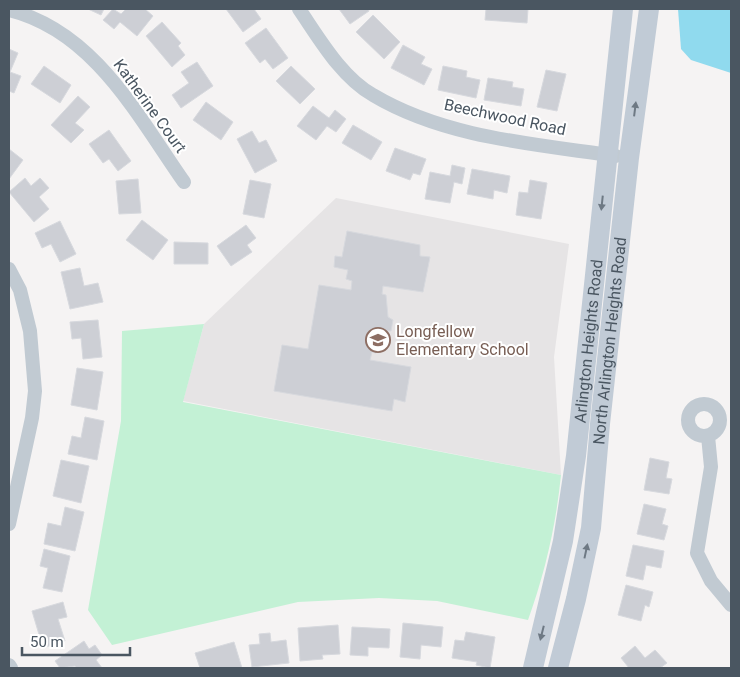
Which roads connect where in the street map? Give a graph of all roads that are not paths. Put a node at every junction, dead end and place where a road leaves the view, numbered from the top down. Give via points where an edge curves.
1 (299, 9) edge
2 (623, 9) edge
3 (649, 9) edge
4 (9, 10) edge
5 (606, 154) junction
6 (629, 158) junction
7 (184, 182) dead end
8 (9, 269) edge
9 (708, 436) dead end
10 (9, 524) edge
11 (731, 605) edge
12 (533, 668) edge
13 (558, 668) edge

1 - 5 street, Beechwood Road via 336,63 380,98 456,129
2 - 5 main road, Arlington Heights Road
6 -> 3 main road, North Arlington Heights Road
4 - 7 street, Katherine Court via 30,15 77,43 113,79
5 - 6 street, Beechwood Road
5 -> 12 main road, Arlington Heights Road via 576,456 563,541
13 -> 6 main road, North Arlington Heights Road via 591,528
8 - 10 street via 20,290 30,331 35,391
9 - 11 street via 711,467 697,553 711,582

